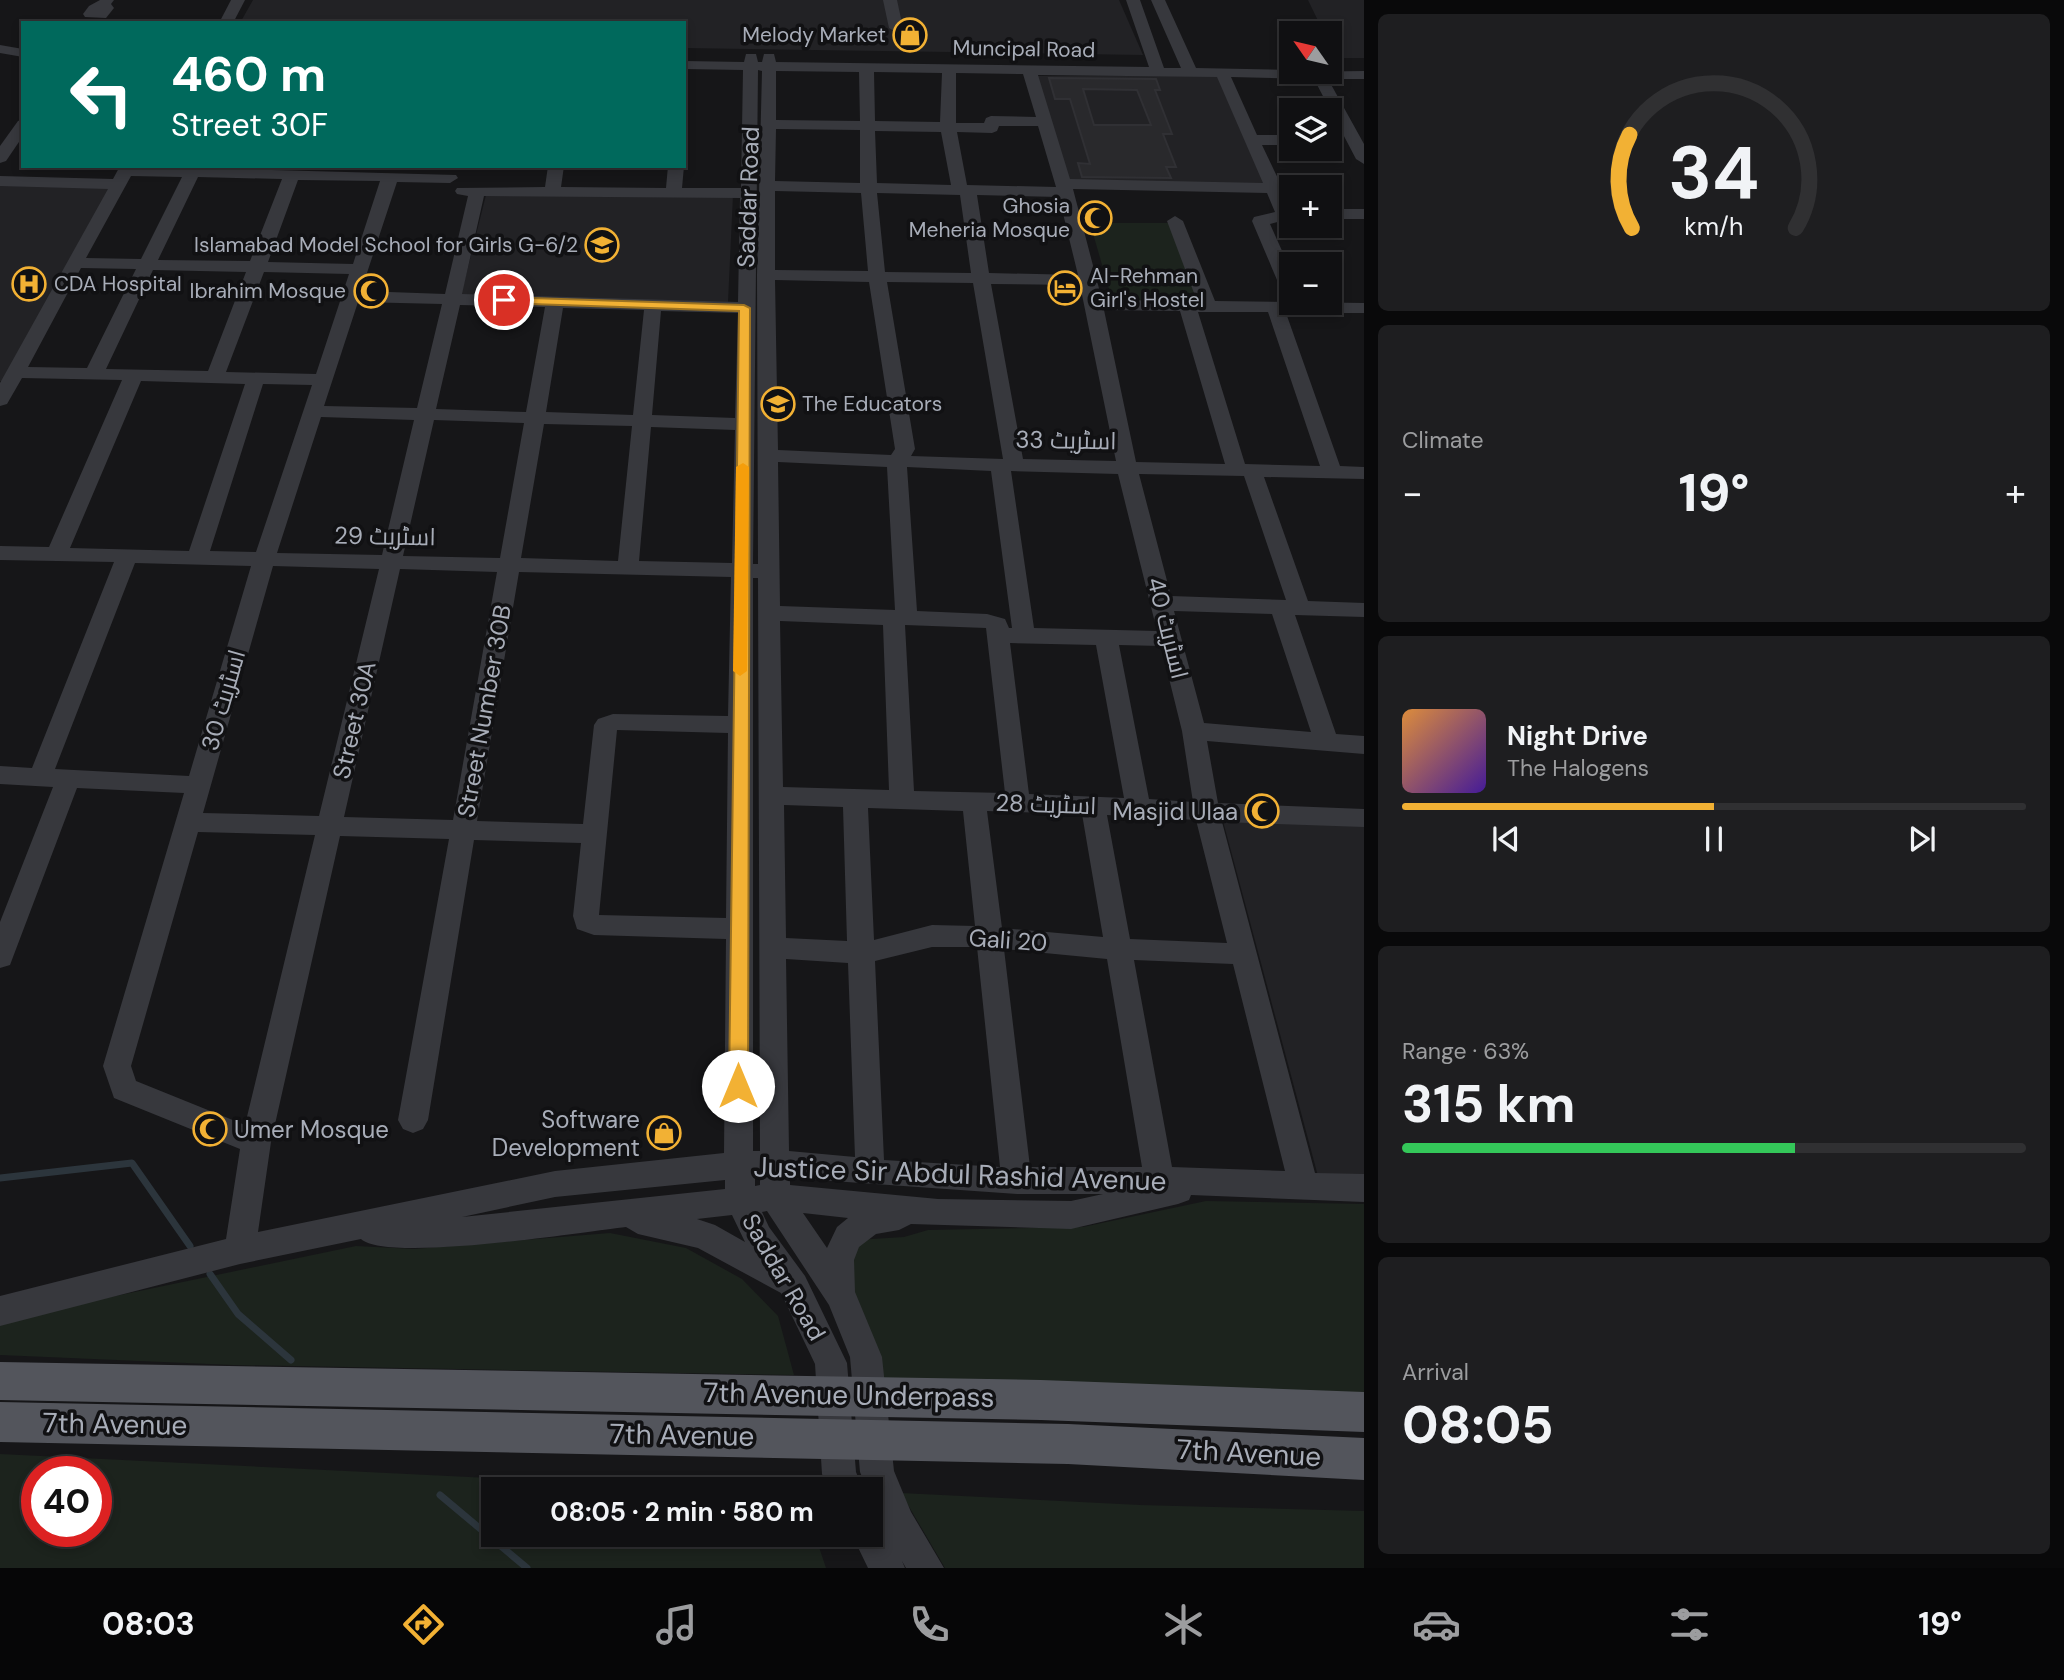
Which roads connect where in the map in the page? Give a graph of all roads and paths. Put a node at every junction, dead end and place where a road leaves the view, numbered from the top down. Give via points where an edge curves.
1 (238, 0) edge
2 (890, 0) edge
3 (1133, 0) edge
4 (1158, 0) edge
5 (227, 21) edge
6 (896, 29) dead end
7 (0, 49) edge
8 (21, 52) edge
9 (686, 55) edge
10 (760, 62) junction
11 (1279, 64) edge
12 (1364, 64) edge
13 (686, 66) edge
14 (1156, 67) junction
15 (1189, 67) junction
16 (1342, 67) edge
17 (866, 68) junction
18 (949, 69) junction
19 (1029, 70) junction
20 (1279, 71) edge
21 (1342, 71) edge
22 (1222, 74) junction
23 (1364, 75) edge
24 (1335, 84) edge
25 (1044, 122) junction
26 (769, 124) junction
27 (21, 127) edge
28 (870, 127) junction
29 (948, 128) junction
30 (1356, 136) edge
31 (1250, 140) junction
32 (1279, 140) edge
33 (0, 158) edge
34 (1364, 159) edge
35 (556, 168) edge
36 (676, 168) edge
37 (240, 170) edge
38 (346, 171) edge
39 (452, 172) edge
40 (192, 173) junction
41 (124, 174) edge
42 (292, 175) junction
43 (390, 177) junction
44 (0, 181) edge
45 (1064, 188) junction
46 (1271, 188) junction
47 (758, 189) junction
48 (869, 189) junction
49 (964, 191) junction
50 (477, 192) junction
51 (552, 192) junction
52 (674, 192) junction
53 (1279, 200) edge
54 (1279, 216) edge
55 (1342, 216) edge
56 (1362, 219) edge
57 (1175, 221) dead end
58 (75, 263) junction
59 (1279, 264) edge
60 (147, 265) junction
61 (257, 267) junction
62 (360, 269) junction
63 (766, 275) junction
64 (877, 278) junction
65 (981, 279) junction
66 (1086, 280) junction
67 (351, 296) junction
68 (452, 299) junction
69 (555, 302) junction
70 (653, 305) junction
71 (1094, 305) junction
72 (1208, 306) junction
73 (1279, 306) edge
74 (1188, 307) junction
75 (1275, 307) junction
76 (744, 308) junction
77 (1342, 309) edge
78 (1362, 312) edge
79 (94, 374) junction
80 (134, 375) junction
81 (215, 377) junction
82 (256, 378) junction
83 (323, 380) junction
84 (6, 386) edge
85 (313, 411) junction
86 (425, 415) junction
87 (535, 418) junction
88 (642, 421) junction
89 (743, 424) junction
90 (768, 456) junction
91 (897, 461) junction
92 (1007, 465) junction
93 (1127, 468) junction
94 (1244, 470) junction
95 (1332, 472) junction
96 (1363, 476) edge
97 (57, 554) junction
98 (2, 556) edge
99 (127, 556) junction
100 (197, 558) junction
101 (264, 559) junction
102 (391, 562) junction
103 (510, 565) junction
104 (628, 568) junction
105 (741, 571) junction
106 (768, 571) junction
107 (1161, 603) junction
108 (1290, 607) junction
109 (1364, 610) edge
110 (768, 613) junction
111 (900, 618) junction
112 (998, 629) junction
113 (1024, 635) junction
114 (1106, 638) junction
115 (1170, 639) junction
116 (740, 726) junction
117 (1194, 731) junction
118 (1327, 743) junction
119 (1364, 745) edge
120 (0, 775) edge
121 (40, 777) junction
122 (68, 779) junction
123 (198, 785) junction
124 (769, 796) junction
125 (855, 799) junction
126 (902, 799) junction
127 (974, 802) junction
128 (1018, 803) junction
129 (1093, 805) junction
130 (1138, 807) junction
131 (1207, 813) junction
132 (1364, 818) edge
133 (188, 822) junction
134 (330, 826) junction
135 (464, 830) junction
136 (594, 834) junction
137 (740, 929) junction
138 (988, 937) junction
139 (773, 948) junction
140 (1118, 949) junction
141 (863, 953) junction
142 (1245, 954) junction
143 (0, 957) edge
144 (413, 1120) dead end
145 (256, 1142) junction
146 (774, 1163) junction
147 (740, 1165) junction
148 (870, 1172) junction
149 (1159, 1180) junction
150 (1017, 1181) junction
151 (1207, 1184) junction
152 (1304, 1186) junction
153 (1364, 1188) edge
154 (775, 1197) junction
155 (741, 1201) junction
156 (938, 1213) junction
157 (605, 1215) junction
158 (341, 1229) junction
159 (240, 1250) junction
160 (794, 1286) junction
161 (841, 1296) junction
162 (0, 1311) edge
163 (0, 1381) edge
164 (656, 1391) joint
165 (1041, 1400) joint
166 (1364, 1412) edge
167 (0, 1422) edge
168 (1364, 1459) edge
169 (842, 1477) edge
170 (884, 1529) edge
171 (864, 1547) edge
172 (870, 1568) edge
173 (887, 1568) edge
174 (926, 1568) edge
175 (932, 1568) edge

1 - 5 street
2 - 6 street
3 - 14 street
4 - 15 street
7 - 8 street
9 - 10 street
10 - 13 street, Muncipal Road
10 - 14 street
10 - 17 street, Muncipal Road
10 - 26 street, Saddar Road
10 - 47 street, Saddar Road
11 - 15 street, Muncipal Road
12 - 16 street, Muncipal Road
14 - 15 street, Muncipal Road
14 - 19 street, Muncipal Road
15 - 22 street, Muncipal Road
17 - 18 street, Muncipal Road
17 - 28 street
18 - 19 street, Muncipal Road
18 - 29 street
19 - 25 street, اسٹریٹ 40
20 - 22 street, Muncipal Road
21 - 23 street, Muncipal Road
22 - 31 street
24 - 30 street
25 - 29 street via 991,121 992,128
25 - 45 street, اسٹریٹ 40
26 - 28 street
26 - 47 street, Saddar Road
27 - 33 street
28 - 29 street
28 - 48 street
29 - 49 street
30 - 34 street
31 - 32 street
31 - 46 street
35 - 51 street
36 - 52 street
37 - 40 street
37 - 42 street
38 - 42 street
38 - 43 street
39 - 43 street
39 - 50 street via 451,189
40 - 41 street
40 - 60 street
41 - 44 street
41 - 58 street
42 - 61 street
43 - 62 street, اسٹریٹ 30
45 - 46 street
45 - 49 street
45 - 66 street, اسٹریٹ 40 via 1089,261
46 - 53 street
47 - 48 street
47 - 52 street
47 - 63 street, Saddar Road
47 - 76 street, Saddar Road
48 - 49 street
48 - 64 street
49 - 65 street
50 - 51 street
50 - 68 street, Street 30A
51 - 52 street
54 - 59 street via 1260,221
55 - 56 street
57 - 72 street
58 - 60 street
58 - 84 street
60 - 61 street
60 - 79 street
61 - 62 street
61 - 81 street
62 - 67 street, اسٹریٹ 30
63 - 64 street
63 - 90 street, Saddar Road
64 - 65 street
64 - 91 street via 905,449
65 - 66 street
65 - 92 street
66 - 71 street, اسٹریٹ 40
67 - 68 street
67 - 83 street, اسٹریٹ 30
68 - 69 street
68 - 86 street, Street 30A
69 - 70 street
69 - 87 street, Street Number 30B
70 - 76 street
70 - 88 street
71 - 74 street
71 - 93 street, اسٹریٹ 40
72 - 74 street
72 - 75 street
73 - 75 street
74 - 94 street
75 - 95 street
76 - 89 street, Saddar Road
77 - 78 street
79 - 80 street
79 - 84 street
80 - 81 street
80 - 97 street
81 - 82 street
82 - 83 street
82 - 100 street
83 - 85 street, اسٹریٹ 30
85 - 86 street
85 - 101 street, اسٹریٹ 30
86 - 87 street
86 - 102 street, Street 30A
87 - 88 street
87 - 103 street, Street Number 30B
88 - 89 street
88 - 104 street
89 - 105 street, Saddar Road
90 - 91 street, اسٹریٹ 33
90 - 106 street, Saddar Road
91 - 92 street, اسٹریٹ 33
91 - 111 street
92 - 93 street, اسٹریٹ 33
92 - 113 street
93 - 94 street, اسٹریٹ 33
93 - 107 street, اسٹریٹ 40
94 - 95 street, اسٹریٹ 33
94 - 108 street
95 - 96 street, اسٹریٹ 33
97 - 98 street, اسٹریٹ 29
97 - 99 street, اسٹریٹ 29
99 - 100 street, اسٹریٹ 29
99 - 121 street
100 - 101 street, اسٹریٹ 29
101 - 102 street, اسٹریٹ 29
101 - 123 street, اسٹریٹ 30
102 - 103 street, اسٹریٹ 29
102 - 134 street, Street 30A
103 - 104 street, اسٹریٹ 29
103 - 135 street, Street Number 30B
104 - 105 street, اسٹریٹ 29
105 - 106 street, اسٹریٹ 29
105 - 116 street, Saddar Road
106 - 110 street, Saddar Road
107 - 108 street
107 - 115 street, اسٹریٹ 40
108 - 109 street
108 - 118 street
110 - 111 street
110 - 124 street, Saddar Road
111 - 112 street via 987,621
111 - 126 street
112 - 113 street
112 - 128 street
113 - 114 street
114 - 115 street
114 - 130 street
115 - 117 street, اسٹریٹ 40
116 - 136 street via 606,724
116 - 137 street, Saddar Road
117 - 118 street
117 - 131 street, اسٹریٹ 40
118 - 119 street
120 - 121 street
121 - 122 street
122 - 123 street
122 - 143 street
123 - 133 street, اسٹریٹ 30
124 - 125 street, اسٹریٹ 28
124 - 139 street, Saddar Road
125 - 126 street, اسٹریٹ 28
125 - 141 street
126 - 127 street, اسٹریٹ 28
127 - 128 street, اسٹریٹ 28
127 - 138 street
128 - 129 street, اسٹریٹ 28
129 - 130 street, اسٹریٹ 28
129 - 140 street
130 - 131 street, اسٹریٹ 28
131 - 132 street, اسٹریٹ 28
131 - 142 street, اسٹریٹ 40
133 - 134 street
133 - 145 street, اسٹریٹ 30 via 117,1066 124,1089
134 - 135 street
134 - 145 street, Street 30A
135 - 136 street
135 - 144 street, Street Number 30B
136 - 137 street via 586,922
137 - 147 street, Saddar Road
138 - 140 street, Gali 20
138 - 141 street, Gali 20 via 932,936
138 - 150 street
139 - 141 street, Gali 20
139 - 146 street, Saddar Road
140 - 142 street, Gali 20
140 - 149 street
141 - 148 street
142 - 152 street, اسٹریٹ 40
145 - 159 street, Street 30A
146 - 147 street, Justice Sir Abdul Rashid Avenue
146 - 148 street, Justice Sir Abdul Rashid Avenue
146 - 154 street, Saddar Road
147 - 155 street, Saddar Road
147 - 158 street, Justice Sir Abdul Rashid Avenue via 555,1184
148 - 150 street, Justice Sir Abdul Rashid Avenue
149 - 150 street, Justice Sir Abdul Rashid Avenue
149 - 151 street, Justice Sir Abdul Rashid Avenue
151 - 152 street, Justice Sir Abdul Rashid Avenue
151 - 156 street, Justice Sir Abdul Rashid Avenue via 1071,1214
152 - 153 street, Justice Sir Abdul Rashid Avenue
154 - 155 street, Justice Sir Abdul Rashid Avenue
154 - 156 street, Justice Sir Abdul Rashid Avenue
154 - 161 street, Saddar Road
155 - 157 street, Justice Sir Abdul Rashid Avenue
155 - 160 street, Saddar Road via 758,1237
156 - 161 street via 880,1218 851,1234 837,1256
157 - 158 street, Justice Sir Abdul Rashid Avenue via 428,1235
157 - 160 street via 704,1235
158 - 159 street, Justice Sir Abdul Rashid Avenue
159 - 162 street, Justice Sir Abdul Rashid Avenue
160 - 169 street, Saddar Road via 831,1363
161 - 170 street, Saddar Road via 866,1357
163 - 164 main road, 7th Avenue
164 - 165 main road, 7th Avenue Underpass
165 - 166 main road, 7th Avenue
167 - 168 main road, 7th Avenue via 1068,1444
170 - 173 street
170 - 174 street
170 - 175 street
171 - 172 street

